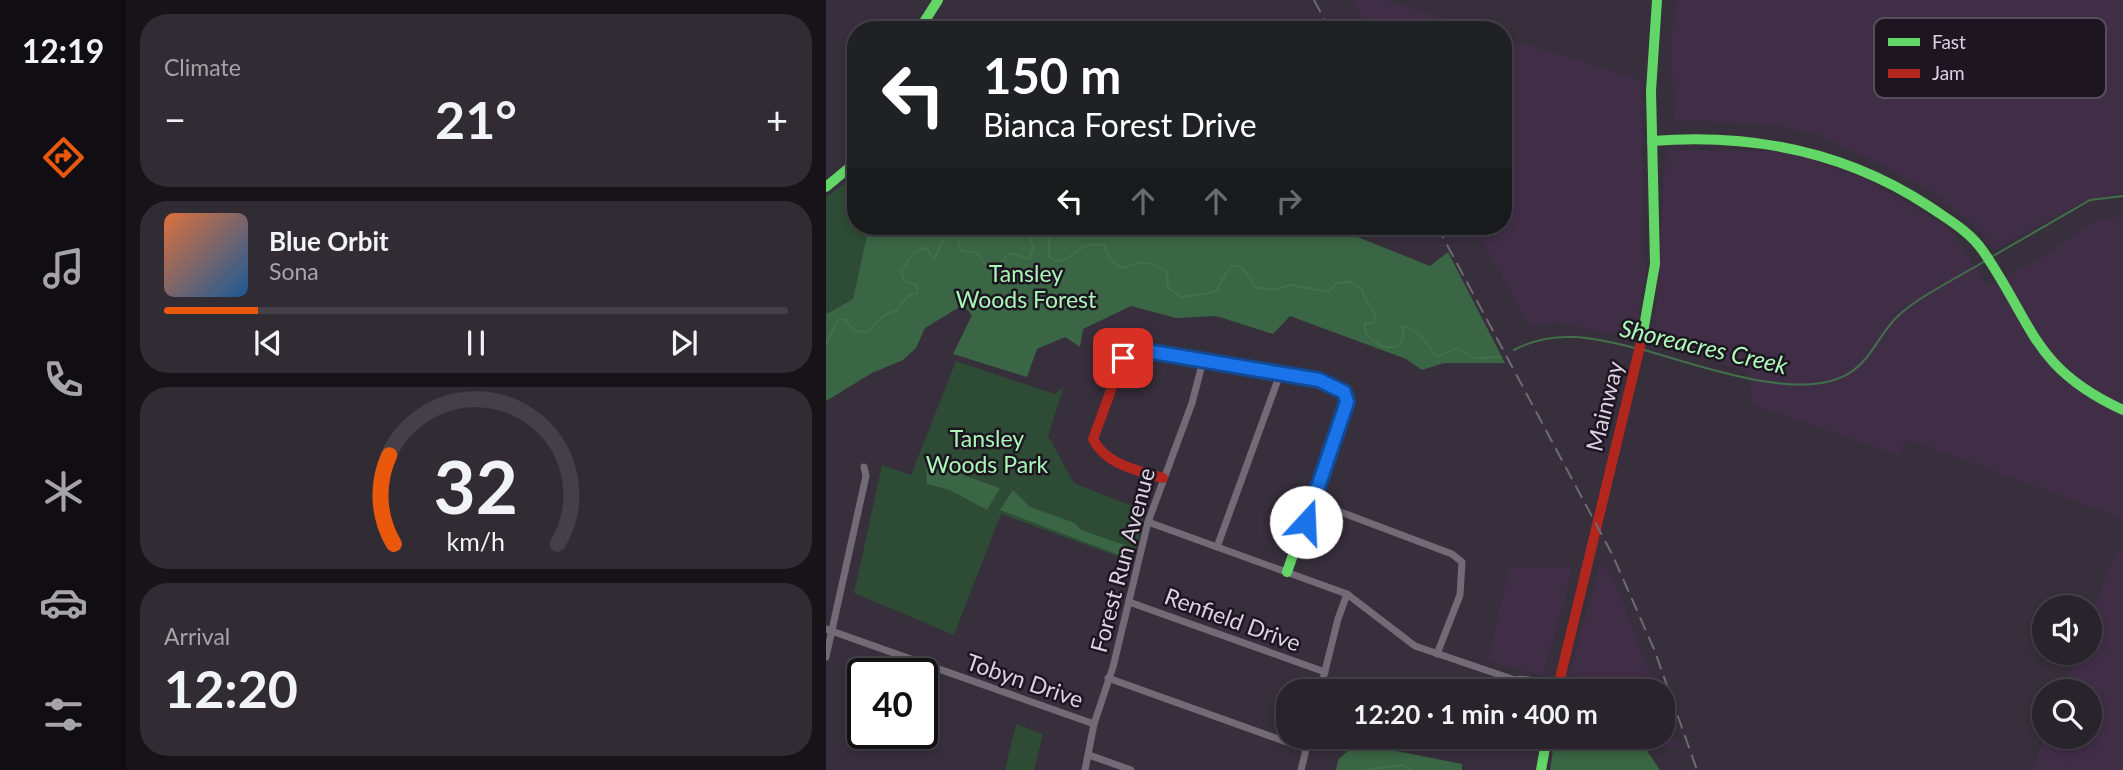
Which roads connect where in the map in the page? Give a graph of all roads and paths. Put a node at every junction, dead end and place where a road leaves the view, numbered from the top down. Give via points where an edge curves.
1 (938, 0) edge
2 (1657, 0) edge
3 (925, 21) edge
4 (1652, 141) junction
5 (847, 170) edge
6 (826, 187) edge
7 (1203, 361) junction
8 (1280, 374) junction
9 (2123, 410) edge
10 (864, 467) dead end
11 (1163, 478) junction
12 (1314, 502) junction
13 (1148, 522) junction
14 (1217, 547) junction
15 (1287, 572) junction
16 (1348, 594) junction
17 (1129, 602) junction
18 (829, 630) edge
19 (1437, 654) junction
20 (826, 657) edge
21 (1325, 672) junction
22 (1108, 678) junction
23 (1323, 679) edge
24 (1512, 679) edge
25 (1558, 679) edge
26 (1094, 724) junction
27 (1545, 749) edge
28 (1307, 750) joint
29 (1089, 755) junction
30 (1085, 770) edge
31 (1131, 770) edge
32 (1301, 770) edge
33 (1541, 770) edge

1 - 3 street
2 - 4 street, Mainway
4 - 9 street via 1728,138 1781,144 1871,173 1918,198 1983,250 2031,338 2057,371
4 - 25 street, Mainway via 1655,264 1643,337
5 - 6 street
7 - 8 street
7 - 11 street, Forest Run Avenue
7 - 11 street via 1136,350 1123,358 1093,439 1105,457
8 - 12 street via 1319,380 1344,392 1347,402
8 - 14 street
10 - 18 street via 866,477
11 - 13 street, Forest Run Avenue
12 - 15 street
12 - 19 street via 1452,554 1462,562 1460,595
13 - 14 street
13 - 17 street, Forest Run Avenue
14 - 15 street
15 - 16 street
16 - 19 street via 1398,635
16 - 21 street
17 - 21 street, Renfield Drive
17 - 22 street, Forest Run Avenue
18 - 20 street
18 - 26 street, Tobyn Drive
19 - 24 street
21 - 23 street
22 - 26 street, Forest Run Avenue
22 - 28 street
26 - 29 street, Forest Run Avenue
27 - 33 street
28 - 32 street
29 - 30 street, Forest Run Avenue
29 - 31 street

